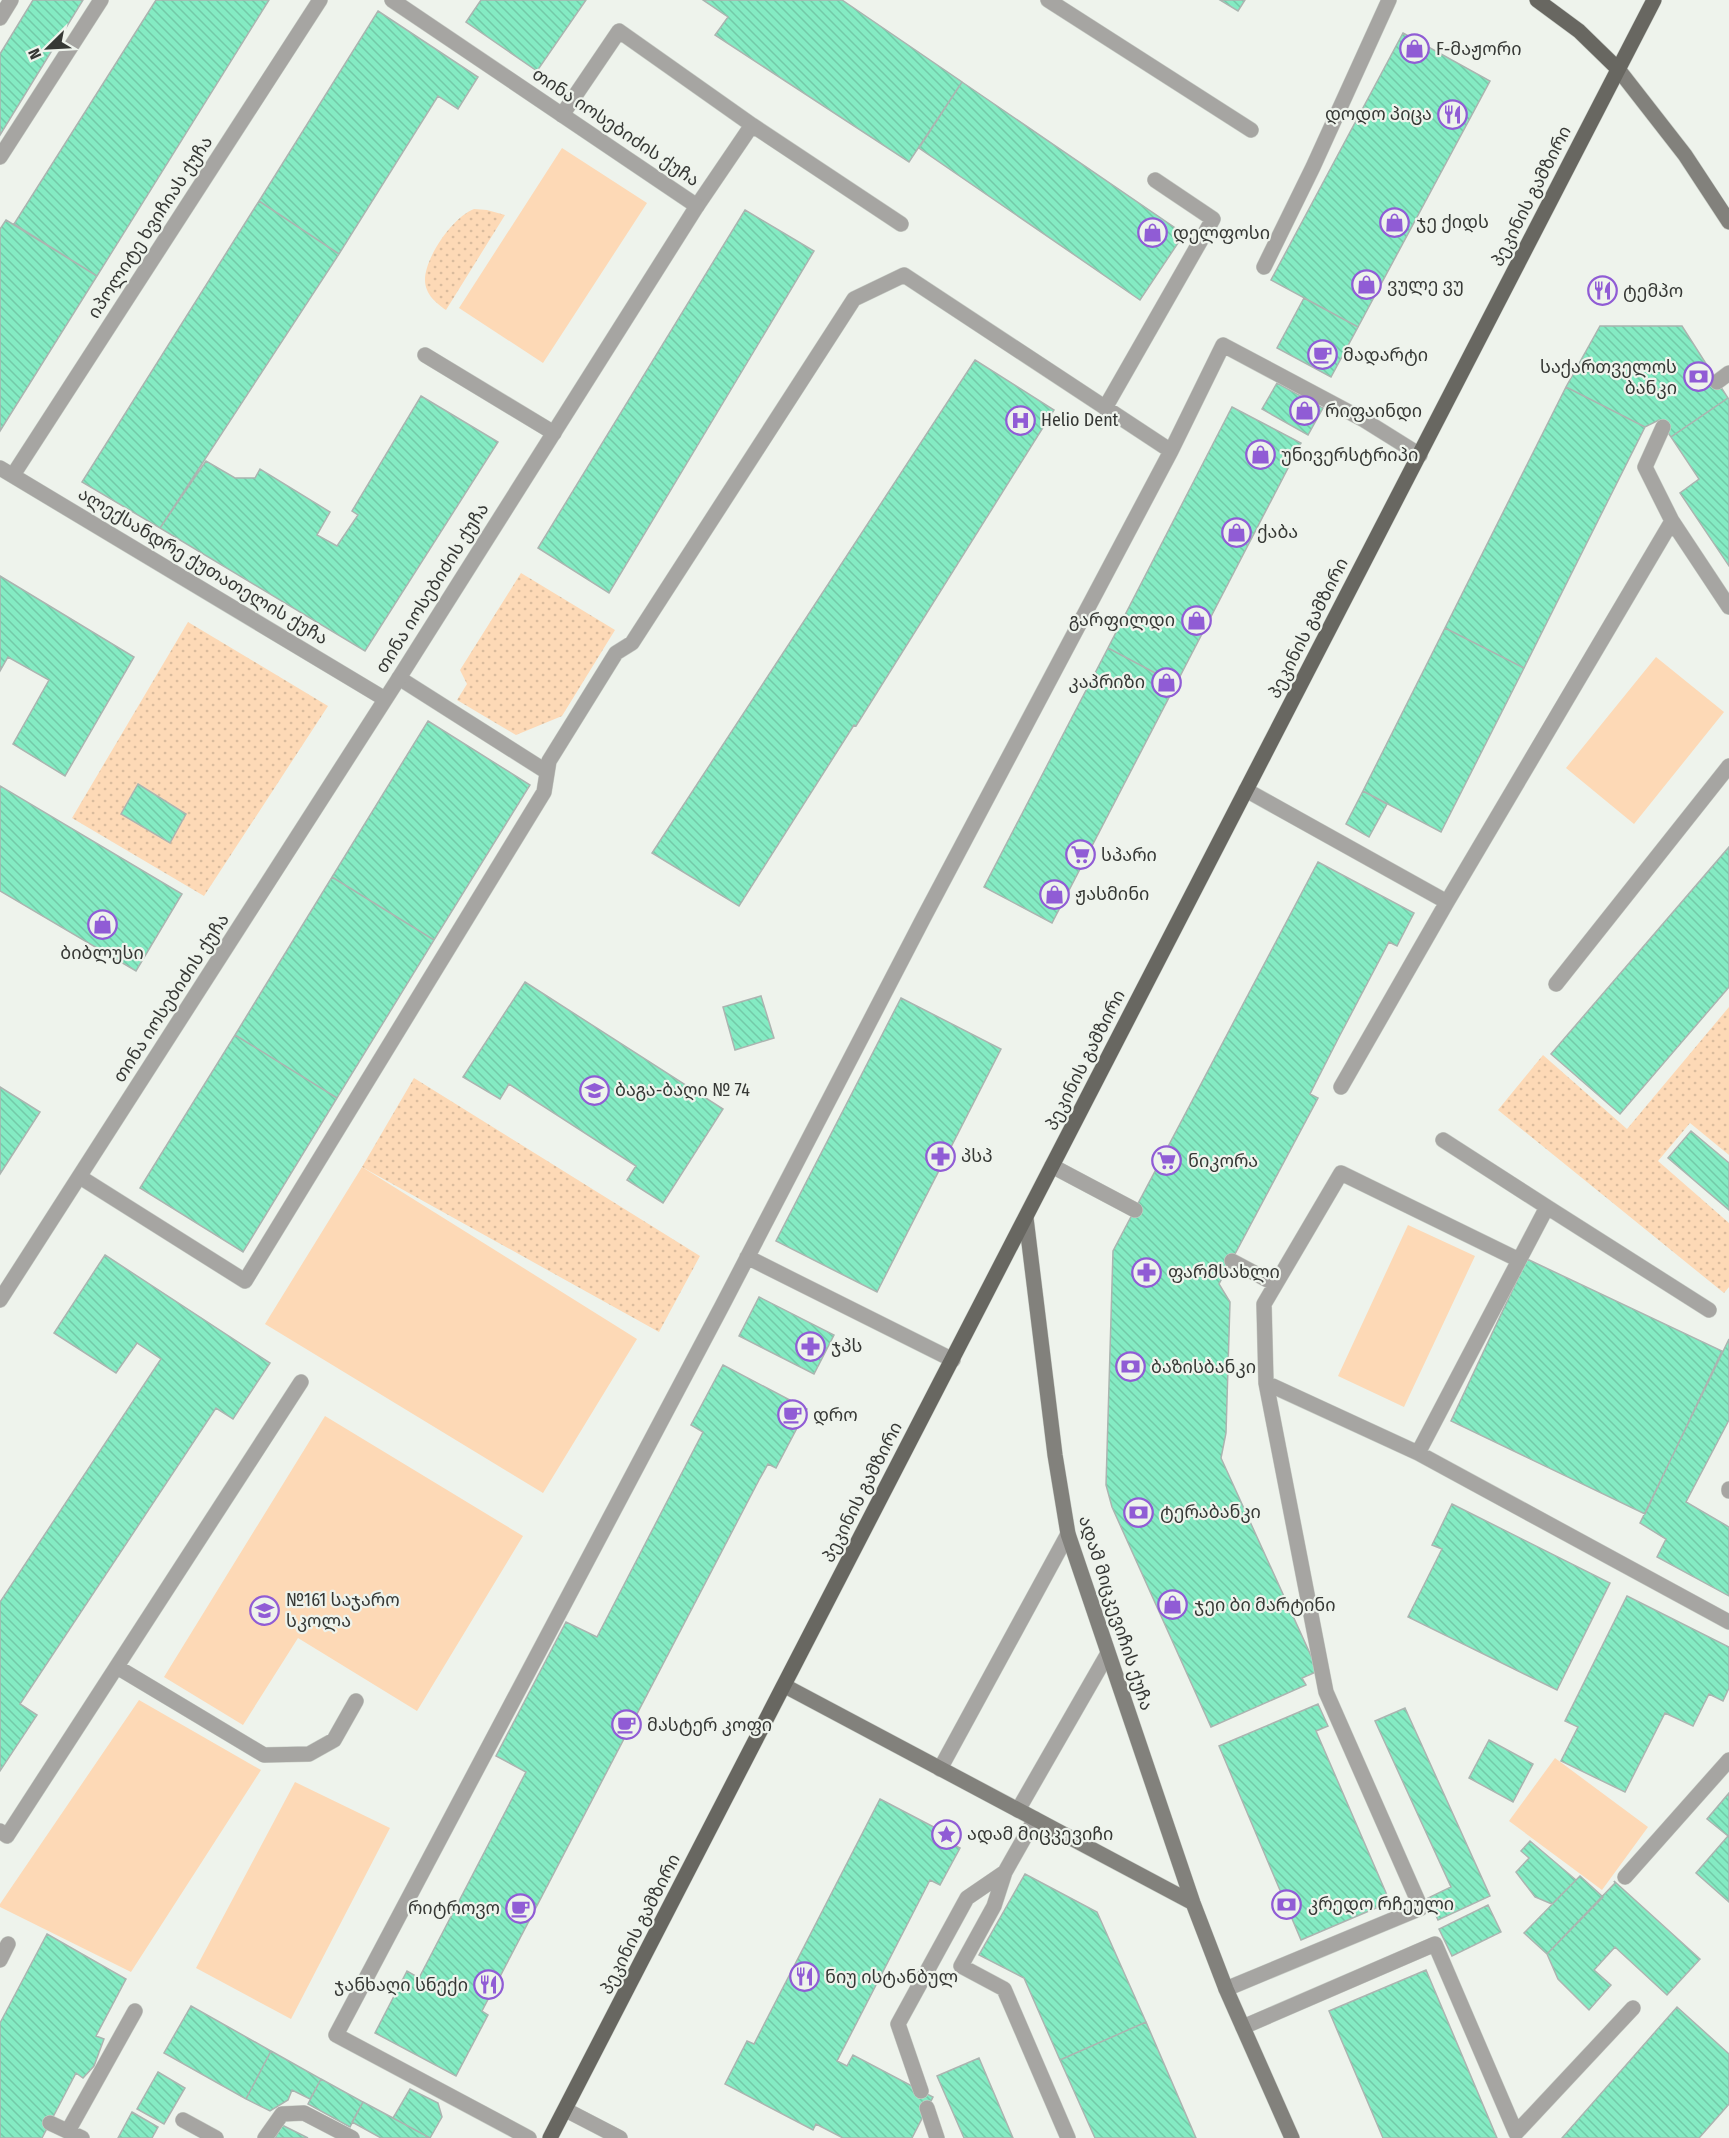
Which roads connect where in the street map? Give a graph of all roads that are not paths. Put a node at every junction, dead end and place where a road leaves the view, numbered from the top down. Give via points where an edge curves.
1 (11, 0) edge
2 (101, 0) edge
3 (319, 0) edge
4 (392, 0) edge
5 (1048, 0) edge
6 (1389, 0) edge
7 (1537, 0) edge
8 (1654, 0) edge
9 (0, 18) edge
10 (1618, 69) junction
11 (562, 115) junction
12 (752, 125) junction
13 (1251, 130) dead end
14 (0, 157) edge
15 (1155, 180) dead end
16 (697, 206) junction
17 (1729, 222) edge
18 (901, 224) dead end
19 (1264, 267) dead end
20 (425, 355) dead end
21 (1105, 408) junction
22 (1664, 427) dead end
23 (554, 433) junction
24 (1171, 451) junction
25 (1420, 454) junction
26 (6, 472) edge
27 (1672, 521) junction
28 (1729, 607) edge
29 (399, 678) junction
30 (385, 699) junction
31 (1729, 766) edge
32 (547, 772) junction
33 (1246, 790) junction
34 (1448, 902) junction
35 (1556, 984) dead end
36 (1341, 1087) dead end
37 (1443, 1140) dead end
38 (1052, 1166) junction
39 (80, 1177) junction
40 (1547, 1207) junction
41 (1135, 1210) dead end
42 (1026, 1218) junction
43 (747, 1257) junction
44 (1519, 1260) junction
45 (1232, 1261) dead end
46 (1275, 1284) junction
47 (0, 1300) edge
48 (1709, 1310) dead end
49 (953, 1360) junction
50 (301, 1382) dead end
51 (1266, 1383) junction
52 (1418, 1453) junction
53 (1068, 1534) junction
54 (1729, 1622) edge
55 (1107, 1655) junction
56 (117, 1666) junction
57 (785, 1686) junction
58 (356, 1701) dead end
59 (1729, 1760) edge
60 (940, 1769) junction
61 (1018, 1810) junction
62 (1035, 1819) junction
63 (0, 1831) edge
64 (1005, 1872) junction
65 (1625, 1877) dead end
66 (1192, 1903) junction
67 (8, 1944) dead end
68 (0, 1959) edge
69 (1226, 1989) junction
70 (1633, 2008) dead end
71 (135, 2011) dead end
72 (1243, 2027) junction
73 (921, 2091) dead end
74 (927, 2108) dead end
75 (566, 2110) junction
76 (183, 2120) dead end
77 (50, 2123) dead end
78 (75, 2135) edge
79 (216, 2138) edge
80 (265, 2138) edge
81 (352, 2138) edge
82 (529, 2138) edge
83 (550, 2138) edge
84 (620, 2138) edge
85 (937, 2138) edge
86 (1068, 2138) edge
87 (1292, 2138) edge

1 - 9 street
2 - 14 street
3 - 26 street, იპოლიტე ხვიჩიას ქუჩა
4 - 11 street, თინა იოსებიძის ქუჩა
5 - 13 street
6 - 19 street
7 - 10 main road via 1579,31
8 - 10 main road, პეკინის გამზირი
10 - 17 main road via 1685,155
10 - 25 main road, პეკინის გამზირი
11 - 12 street via 619,31
11 - 16 street, თინა იოსებიძის ქუჩა
12 - 16 street
12 - 18 street
15 - 21 street via 1214,219
16 - 23 street, თინა იოსებიძის ქუჩა
20 - 23 street
21 - 24 street
21 - 32 street via 904,275 854,299 632,643 616,653 549,761
22 - 27 street via 1646,467
23 - 29 street, თინა იოსებიძის ქუჩა
24 - 25 street via 1223,345
24 - 43 street
25 - 33 main road, პეკინის გამზირი
26 - 30 street, ალექსანდრე ქუთათელის ქუჩა
27 - 28 street
27 - 34 street
29 - 30 street, თინა იოსებიძის ქუჩა
29 - 32 street
30 - 39 street, თინა იოსებიძის ქუჩა
31 - 35 street
32 - 39 street via 544,792 245,1281
33 - 34 street
33 - 38 main road, პეკინის გამზირი
34 - 36 street
37 - 40 street
38 - 41 street
38 - 42 main road, პეკინის გამზირი
39 - 47 street, თინა იოსებიძის ქუჩა
40 - 44 street
40 - 48 street
42 - 49 main road, პეკინის გამზირი
42 - 53 main road, ადამ მიცკევიჩის ქუჩა
43 - 49 street
43 - 82 street via 336,2034
44 - 46 street via 1341,1173
44 - 52 street
45 - 46 street
46 - 51 street via 1264,1304
49 - 57 main road, პეკინის გამზირი
50 - 56 street
51 - 52 street
51 - 69 street via 1326,1692 1420,1908
52 - 54 street
53 - 55 main road, ადამ მიცკევიჩის ქუჩა
53 - 60 street
55 - 61 street
55 - 66 main road, ადამ მიცკევიჩის ქუჩა
56 - 58 street via 264,1755 309,1755 334,1740
56 - 63 street via 7,1836
57 - 60 main road
57 - 75 main road, პეკინის გამზირი
59 - 65 street
60 - 61 main road
61 - 62 main road
62 - 64 street
62 - 66 main road
64 - 73 street via 967,1898 898,2024
64 - 86 street via 994,1906 961,1966 1004,1989
66 - 69 main road, ადამ მიცკევიჩის ქუჩა
67 - 68 street
69 - 72 main road, ადამ მიცკევიჩის ქუჩა
70 - 72 street via 1516,2133 1435,1944
71 - 78 street
72 - 87 main road, ადამ მიცკევიჩის ქუჩა
74 - 85 street
75 - 83 main road, პეკინის გამზირი
75 - 84 street
76 - 79 street
77 - 78 street
80 - 81 street via 282,2114 304,2113

